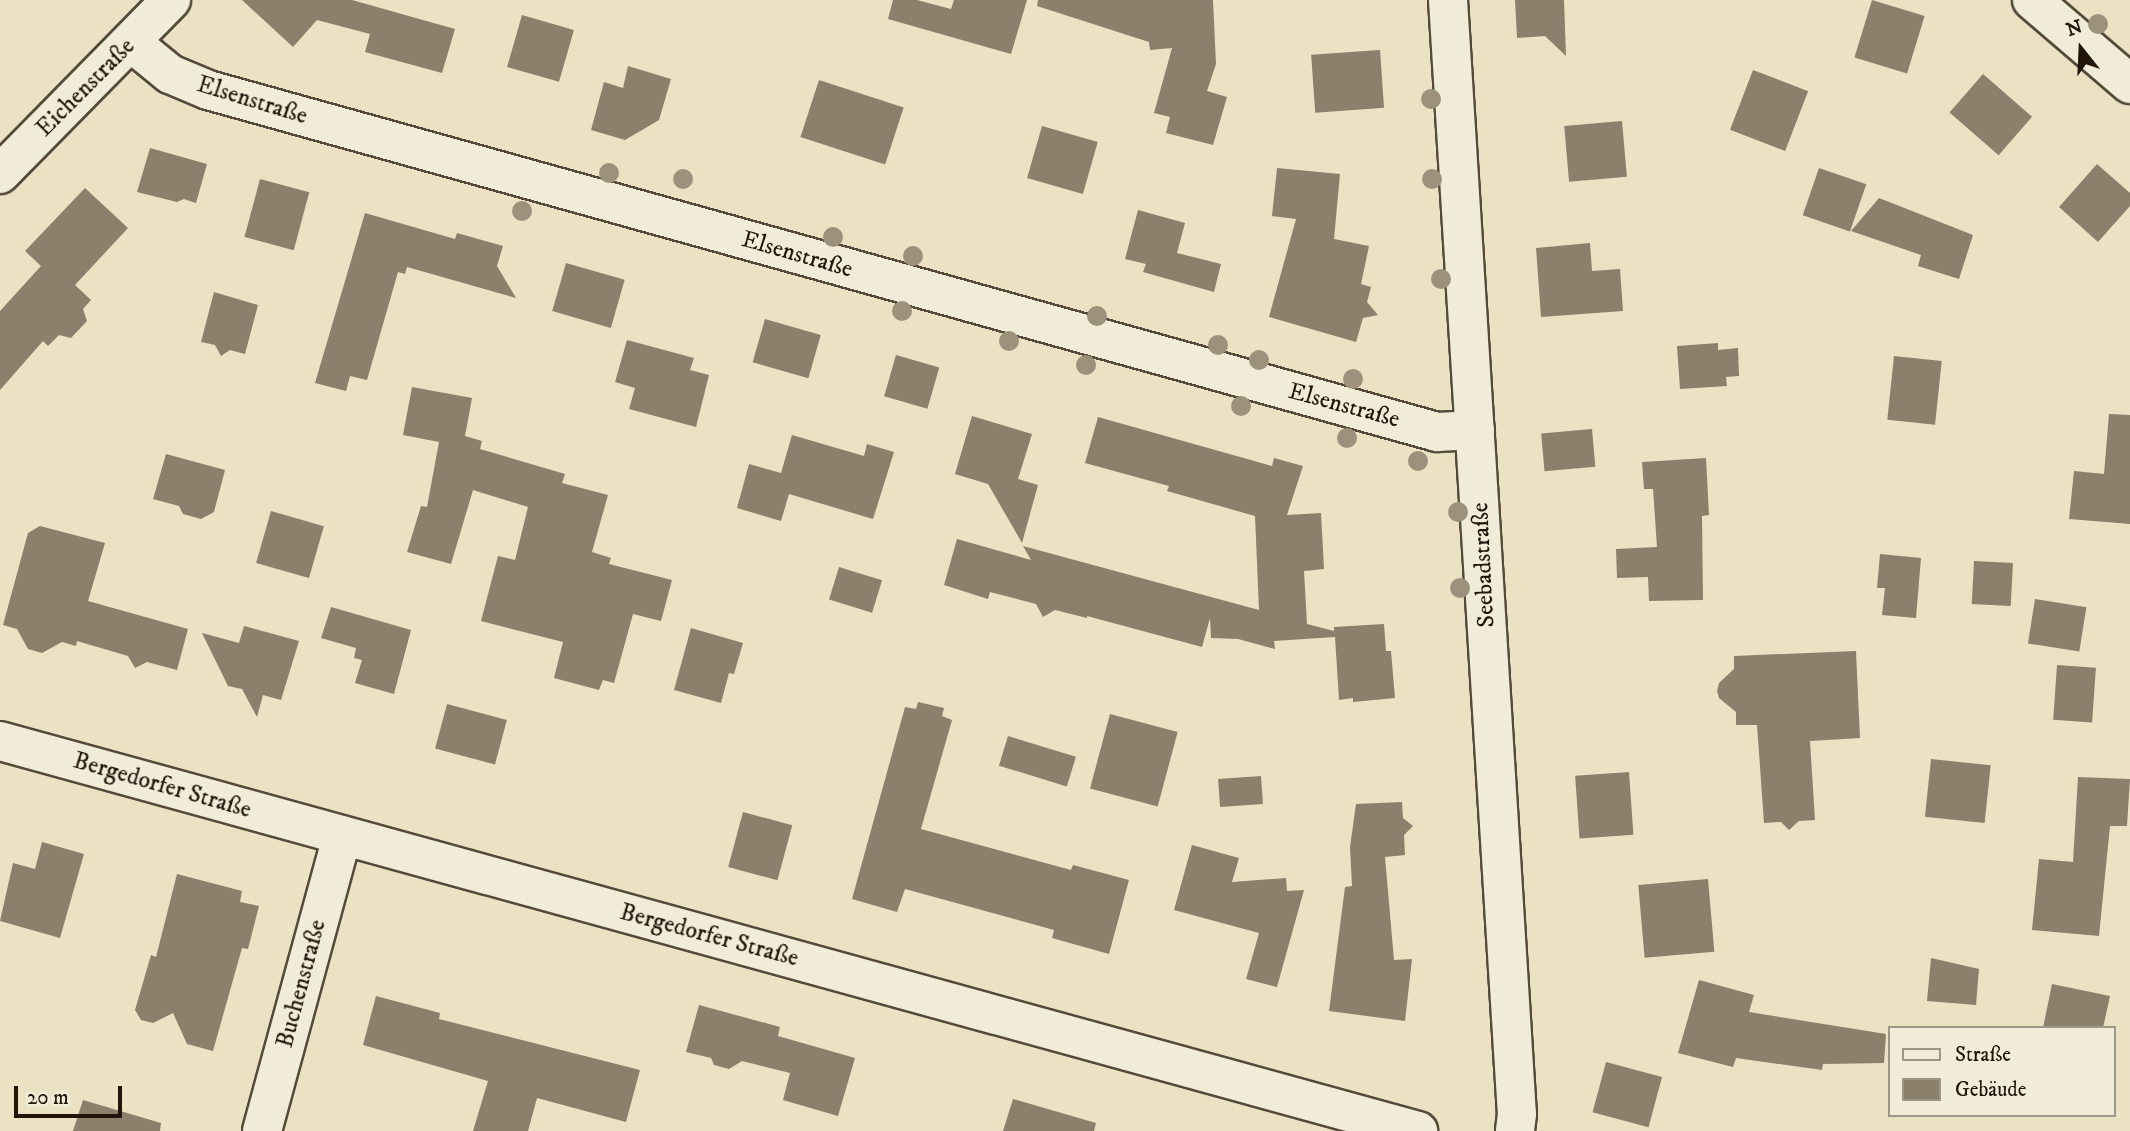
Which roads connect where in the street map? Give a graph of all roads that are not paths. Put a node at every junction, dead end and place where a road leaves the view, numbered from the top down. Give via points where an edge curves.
1 (171, 0) edge
2 (1448, 0) edge
3 (2032, 0) edge
4 (132, 43) junction
5 (2125, 71) edge
6 (0, 174) edge
7 (1475, 430) junction
8 (0, 741) edge
9 (342, 836) junction
10 (262, 1131) edge
11 (1418, 1131) edge
12 (1515, 1131) edge

1 - 4 street, Eichenstraße
2 - 7 street, Seebadstraße
3 - 5 street
4 - 6 street, Eichenstraße
4 - 7 street, Elsenstraße via 170,74 208,90 1437,432
7 - 12 street, Seebadstraße
8 - 9 street, Bergedorfer Straße
9 - 10 street, Buchenstraße
9 - 11 street, Bergedorfer Straße

